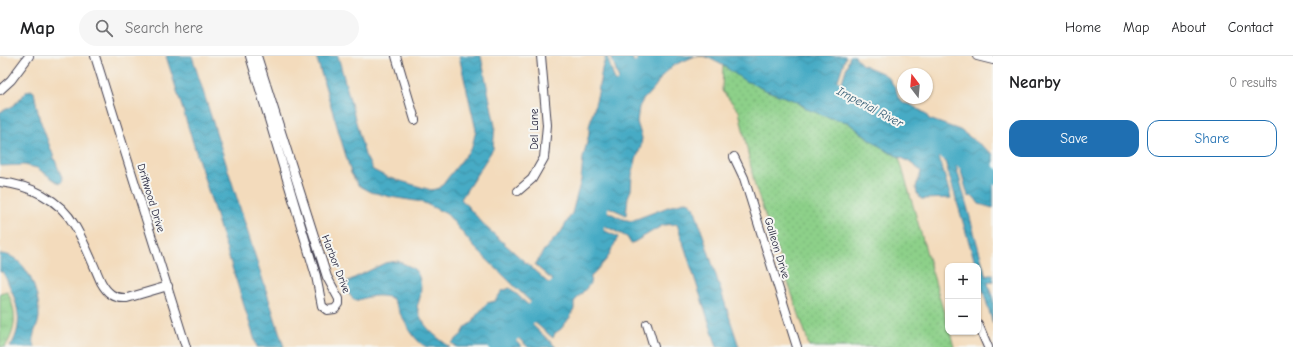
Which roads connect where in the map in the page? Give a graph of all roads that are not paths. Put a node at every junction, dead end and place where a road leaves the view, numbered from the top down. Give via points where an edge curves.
1 (29, 56) edge
2 (95, 56) edge
3 (250, 56) edge
4 (257, 56) edge
5 (396, 56) edge
6 (541, 56) edge
7 (977, 56) edge
8 (993, 60) edge
9 (0, 90) edge
10 (415, 120) dead end
11 (734, 157) dead end
12 (0, 182) edge
13 (518, 192) dead end
14 (168, 286) junction
15 (647, 324) dead end
16 (981, 331) edge
17 (186, 347) edge
18 (654, 347) edge
19 (797, 347) edge
20 (988, 347) edge

1 - 9 street
2 - 14 street, Driftwood Drive
3 - 4 street, Harbor Drive via 316,276 322,306 327,310 335,309 339,299 325,271
5 - 10 street
6 - 13 street, Del Lane via 547,125 544,158 532,179
7 - 8 street
11 - 19 street, Galleon Drive via 744,178
12 - 14 street via 30,189 60,208 75,225 104,288 110,295 121,299
14 - 17 street, Driftwood Drive
15 - 18 street
16 - 20 street

